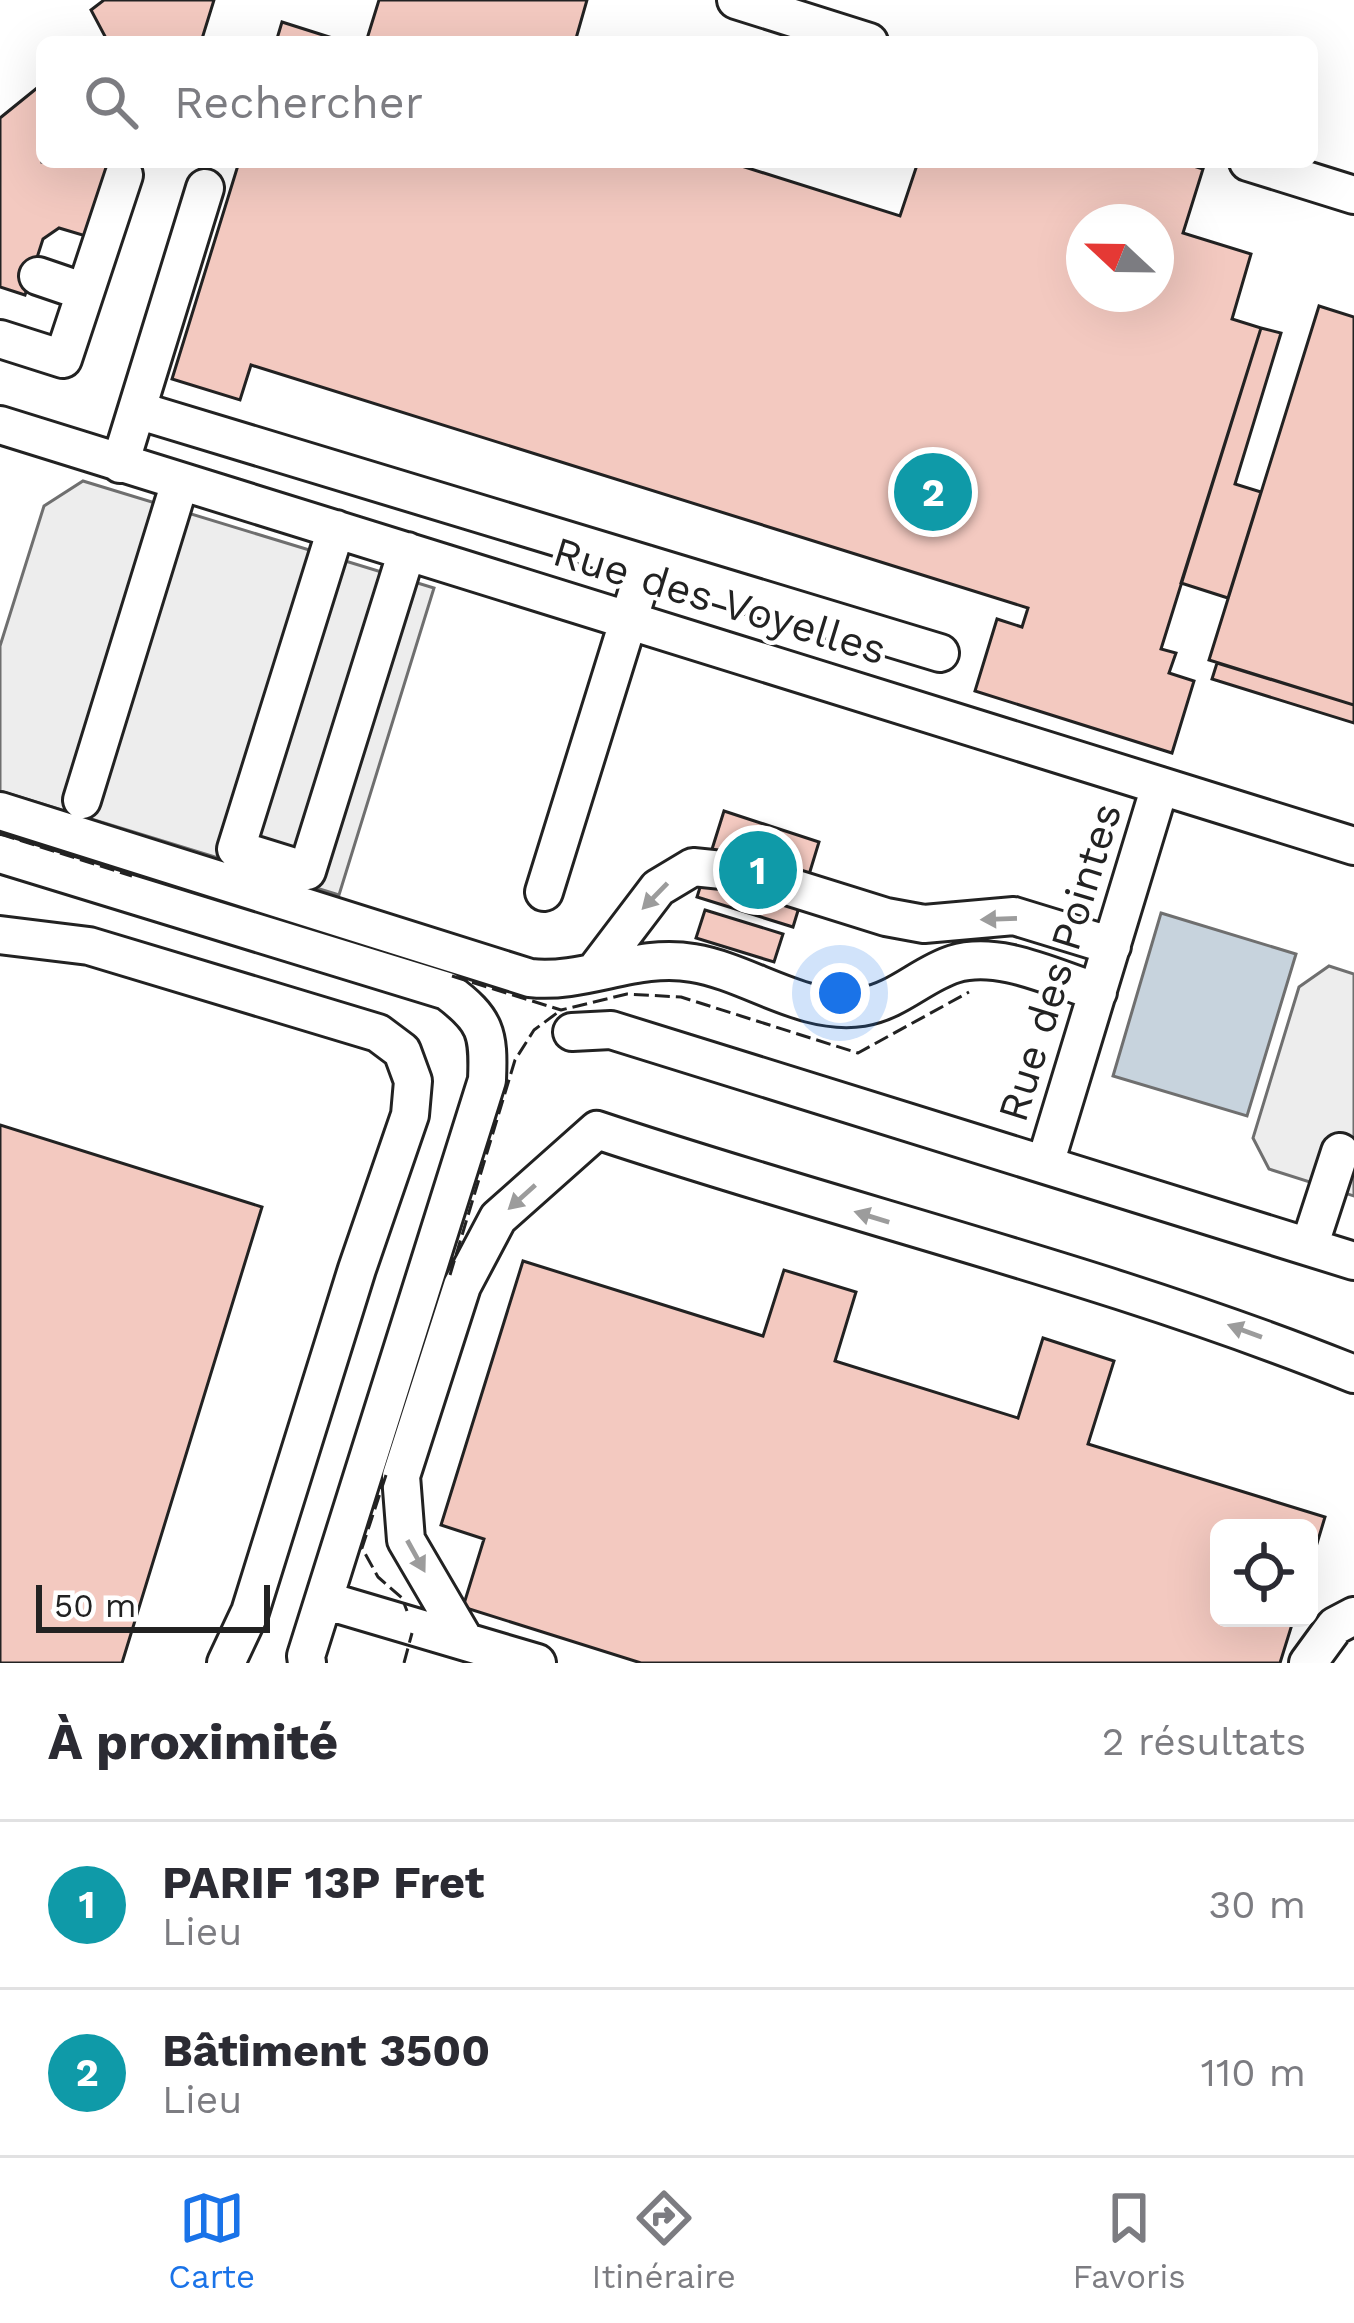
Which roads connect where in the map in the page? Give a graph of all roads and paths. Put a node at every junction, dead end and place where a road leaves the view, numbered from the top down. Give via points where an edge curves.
1 (736, 0) edge
2 (850, 36) edge
3 (1267, 168) edge
4 (124, 175) dead end
5 (205, 188) dead end
6 (1354, 195) edge
7 (38, 276) dead end
8 (86, 292) junction
9 (0, 339) edge
10 (136, 410) junction
11 (0, 424) edge
12 (120, 464) junction
13 (180, 482) junction
14 (336, 529) junction
15 (407, 550) junction
16 (646, 565) junction
17 (628, 617) junction
18 (940, 653) dead end
19 (1160, 786) junction
20 (82, 800) dead end
21 (0, 811) edge
22 (1354, 846) edge
23 (0, 854) edge
24 (544, 892) dead end
25 (0, 935) edge
26 (1112, 946) junction
27 (595, 971) junction
28 (1097, 992) junction
29 (572, 1032) dead end
30 (1340, 1152) dead end
31 (1045, 1164) junction
32 (1309, 1246) junction
33 (1354, 1261) edge
34 (1354, 1374) edge
35 (324, 1600) junction
36 (1354, 1616) edge
37 (465, 1641) junction
38 (229, 1660) edge
39 (307, 1663) edge
40 (537, 1663) edge
41 (1308, 1663) edge

1 - 2 lane
3 - 6 lane
4 - 8 lane
5 - 10 lane
7 - 8 lane
8 - 9 lane via 63,359
10 - 12 lane
10 - 16 lane
11 - 12 lane, Rue des Voyelles
12 - 13 lane, Rue des Voyelles
13 - 14 lane, Rue des Voyelles
13 - 20 lane
14 - 15 lane, Rue des Voyelles
14 - 15 lane via 236,849 307,871
15 - 17 lane, Rue des Voyelles
16 - 17 lane
16 - 18 lane
17 - 19 lane, Rue des Voyelles
17 - 24 lane
19 - 22 lane, Rue des Voyelles
19 - 26 lane, Rue des Pointes
21 - 27 lane via 530,978 562,981
23 - 35 lane via 447,992 474,1012 489,1040 487,1080
25 - 38 lane via 89,946 378,1033 403,1051 413,1081 410,1115
26 -> 27 lane via 1014,916 924,925 742,872 693,867 658,888
26 - 28 lane, Rue des Pointes
27 - 28 lane via 655,959 697,963 819,1005 861,1007 953,964 993,960
28 - 31 lane, Rue des Pointes
29 - 31 lane via 611,1030
30 - 32 lane
31 - 32 lane
32 - 33 lane
34 -> 37 lane via 1238,1327 597,1130 498,1218 462,1286 401,1475 406,1540
35 - 37 lane
35 - 39 lane
36 - 41 lane via 1335,1626
37 - 40 lane

